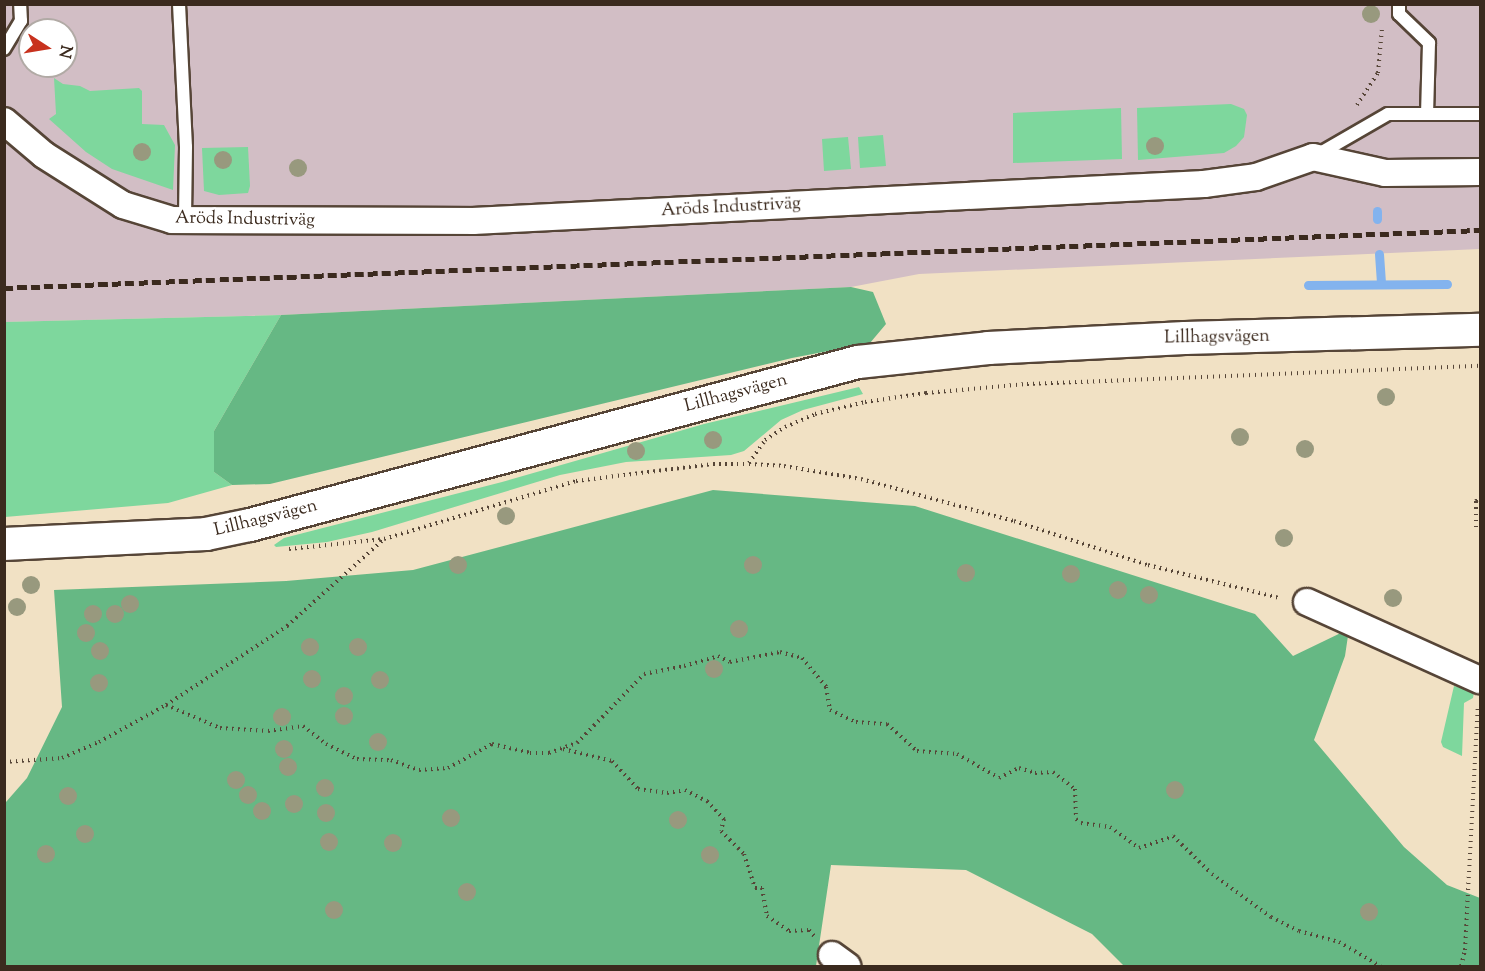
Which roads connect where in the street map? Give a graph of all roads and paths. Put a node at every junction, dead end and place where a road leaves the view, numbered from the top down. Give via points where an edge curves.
1 (20, 4) edge
2 (179, 4) edge
3 (1399, 9) edge
4 (1382, 23) dead end
5 (4, 49) edge
6 (1354, 108) dead end
7 (1427, 114) junction
8 (1480, 114) edge
9 (4, 121) edge
10 (1313, 157) junction
11 (1480, 172) edge
12 (185, 220) junction
13 (1480, 330) edge
14 (1480, 366) edge
15 (749, 464) junction
16 (1480, 496) edge
17 (1476, 527) dead end
18 (4, 544) edge
19 (1307, 602) joint
20 (1480, 680) edge
21 (1480, 697) edge
22 (166, 705) junction
23 (562, 749) junction
24 (4, 762) edge
25 (839, 961) edge
26 (1380, 966) edge
27 (1461, 966) edge

1 - 5 lane via 21,21
2 - 12 lane via 186,147
3 - 7 lane via 1429,43
4 - 6 path via 1378,73
7 - 8 lane
7 - 10 lane via 1382,116
9 - 12 street, Aröds Industriväg via 44,155 123,205 172,220
10 - 11 street via 1385,173
10 - 12 street, Aröds Industriväg via 1256,177 1204,184 473,221
13 - 18 street, Lillhagsvägen via 988,348 858,362 250,525 206,534
14 - 15 path via 1027,384 926,393 815,414 765,440
15 - 19 path via 861,479 1014,521 1148,565 1262,596
15 - 22 path via 713,464 576,481 384,539 287,626
16 - 17 path via 1476,501
19 - 20 street
21 - 27 path
22 - 23 path via 220,728 268,731 303,726 326,744 357,759 391,760 419,770 448,768 492,744 530,753
22 - 24 path via 62,758
23 - 25 path via 612,761 638,789 667,793 685,790 707,801 724,819 721,831 744,854 755,888 762,888 767,916 789,931 809,930
23 - 26 path via 577,743 644,674 718,656 730,662 780,652 802,658 826,687 830,710 856,722 886,724 917,751 957,754 999,778 1019,768 1035,773 1053,772 1075,789 1076,819 1081,823 1110,827 1139,848 1173,836 1212,874 1271,917 1299,931 1339,942

